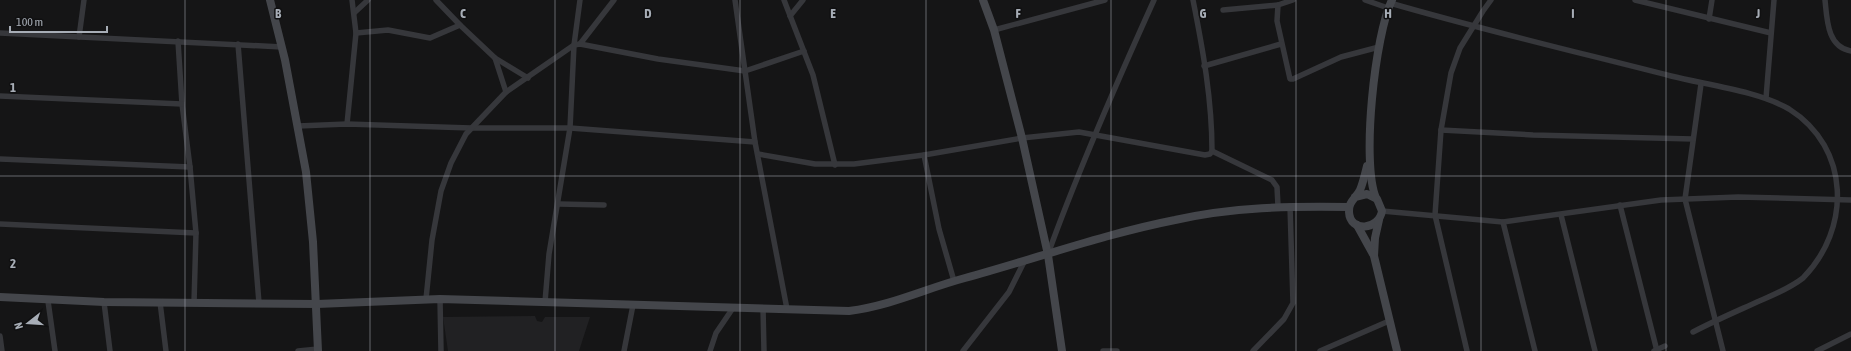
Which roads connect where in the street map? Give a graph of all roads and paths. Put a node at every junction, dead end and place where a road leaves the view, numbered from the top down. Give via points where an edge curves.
1 (84, 0) edge
2 (270, 0) edge
3 (352, 0) edge
4 (368, 0) edge
5 (436, 0) edge
6 (580, 0) edge
7 (614, 0) edge
8 (735, 0) edge
9 (784, 0) edge
10 (801, 0) edge
11 (983, 0) edge
12 (1105, 0) edge
13 (1154, 0) edge
14 (1193, 0) edge
15 (1293, 0) edge
16 (1365, 0) edge
17 (1491, 0) edge
18 (1635, 0) edge
19 (1712, 0) edge
20 (1774, 0) edge
21 (1825, 0) edge
22 (1278, 4) junction
23 (1390, 4) edge
24 (1224, 10) dead end
25 (354, 13) junction
26 (790, 16) junction
27 (1710, 19) junction
28 (460, 25) junction
29 (1473, 27) junction
30 (994, 30) junction
31 (0, 33) edge
32 (356, 33) junction
33 (1771, 33) junction
34 (80, 37) junction
35 (178, 42) junction
36 (238, 44) junction
37 (577, 44) junction
38 (1281, 44) junction
39 (282, 46) junction
40 (1379, 47) junction
41 (804, 51) junction
42 (1851, 51) edge
43 (495, 58) junction
44 (1204, 66) junction
45 (745, 71) junction
46 (528, 78) junction
47 (1701, 84) junction
48 (506, 92) junction
49 (0, 96) edge
50 (1766, 98) junction
51 (182, 104) junction
52 (347, 124) junction
53 (298, 126) junction
54 (471, 128) junction
55 (570, 128) junction
56 (1441, 130) junction
57 (1094, 133) junction
58 (1022, 138) junction
59 (1693, 139) junction
60 (755, 142) junction
61 (1212, 151) junction
62 (758, 154) junction
63 (924, 155) junction
64 (0, 159) edge
65 (1369, 160) junction
66 (835, 165) junction
67 (190, 167) junction
68 (1840, 169) dead end
69 (1845, 193) dead end
70 (1356, 197) junction
71 (1376, 198) junction
72 (1686, 199) junction
73 (1847, 202) edge
74 (559, 204) junction
75 (604, 204) dead end
76 (1620, 205) junction
77 (1278, 206) junction
78 (1290, 206) junction
79 (1349, 207) junction
80 (1382, 211) junction
81 (1435, 215) junction
82 (1562, 215) junction
83 (1379, 220) junction
84 (1503, 222) junction
85 (0, 224) edge
86 (1357, 225) junction
87 (196, 233) junction
88 (1837, 236) dead end
89 (1048, 254) junction
90 (1374, 256) junction
91 (1024, 262) junction
92 (954, 281) junction
93 (0, 297) edge
94 (426, 299) junction
95 (440, 299) junction
96 (48, 301) junction
97 (104, 302) junction
98 (160, 302) junction
99 (545, 302) junction
100 (194, 303) junction
101 (259, 303) junction
102 (317, 304) junction
103 (633, 305) junction
104 (734, 308) junction
105 (763, 308) junction
106 (788, 309) junction
107 (1715, 320) junction
108 (1389, 321) junction
109 (1693, 332) dead end
110 (1851, 334) edge
111 (0, 336) edge
112 (1665, 346) dead end
113 (318, 350) edge
114 (2, 351) edge
115 (55, 351) edge
116 (110, 351) edge
117 (166, 351) edge
118 (298, 351) edge
119 (441, 351) edge
120 (624, 351) edge
121 (710, 351) edge
122 (764, 351) edge
123 (963, 351) edge
124 (1062, 351) edge
125 (1103, 351) edge
126 (1117, 351) edge
127 (1253, 351) edge
128 (1320, 351) edge
129 (1397, 351) edge
130 (1467, 351) edge
131 (1534, 351) edge
132 (1595, 351) edge
133 (1656, 351) edge
134 (1723, 351) edge
135 (1818, 351) edge

1 - 34 street
2 - 39 street
3 - 25 street
4 - 25 street
5 - 28 street
6 - 37 street
7 - 37 street
8 - 45 street
9 - 26 street
10 - 26 street
11 - 30 street
12 - 30 street
13 - 57 street
14 - 44 street
15 - 22 street
16 - 23 street
17 - 29 street
18 - 27 street
19 - 27 street
20 - 33 street
21 - 42 street via 1828,29 1833,39 1838,46
22 - 24 street
22 - 38 street via 1276,21
23 - 29 street
23 - 40 street
25 - 32 street
26 - 41 street
27 - 33 street
28 - 32 street via 430,38 388,30
28 - 43 street
29 - 47 street
29 - 56 street via 1460,48 1451,73
30 - 58 street
31 - 34 street
32 - 52 street
33 - 50 street
34 - 35 street
35 - 36 street
35 - 51 street
36 - 39 street
36 - 101 street
37 - 45 street
37 - 46 street
37 - 55 street
38 - 40 street via 1289,76 1293,79 1341,57
38 - 44 street
39 - 53 street
40 - 65 street
41 - 45 street
41 - 66 street via 813,74
43 - 46 street
43 - 48 street
44 - 61 street
45 - 60 street
46 - 48 street
47 - 50 street
47 - 59 street
48 - 54 street
49 - 51 street
50 - 68 street via 1788,108 1817,129 1832,149
51 - 67 street
52 - 53 street
52 - 54 street
53 - 102 street via 306,172
54 - 55 street
54 - 94 street via 451,163 441,191 432,240
55 - 60 street
55 - 74 street
56 - 59 street
56 - 81 street
57 - 58 street via 1079,132
57 - 61 street via 1205,155
57 - 89 street
58 - 63 street
58 - 89 street
59 - 72 street
60 - 62 street
61 - 77 street via 1272,180 1277,188
62 - 66 street
62 - 106 street
63 - 66 street
63 - 92 street via 939,229
64 - 67 street
65 - 70 street
65 - 71 street via 1370,181
67 - 87 street
69 - 73 street
70 - 71 street via 1365,194
70 - 79 street
71 - 80 street
72 - 73 street via 1786,197
72 - 76 street
72 - 107 street
74 - 75 street
74 - 99 street via 549,254
76 - 82 street
76 - 133 street
77 - 78 street
77 - 89 street via 1176,219 1104,236
78 - 79 street
78 - 127 street via 1293,303 1284,318
79 - 86 street via 1350,218
80 - 81 street
80 - 83 street
81 - 84 street
81 - 130 street
82 - 84 street
82 - 132 street
83 - 86 street via 1368,227
83 - 90 street
84 - 131 street
85 - 87 street
86 - 90 street
87 - 100 street
88 - 107 street via 1822,259 1801,280
89 - 91 street
89 - 124 street
90 - 108 street
91 - 92 street
91 - 123 street via 1009,292
92 - 106 street via 902,300 866,309 833,312
93 - 96 street
94 - 95 street
94 - 102 street
95 - 99 street
95 - 119 street
96 - 97 street
96 - 115 street
97 - 98 street
97 - 116 street
98 - 100 street
98 - 117 street
99 - 103 street
100 - 101 street
101 - 102 street
102 - 113 street
103 - 104 street
103 - 120 street
104 - 105 street
104 - 121 street via 716,333
105 - 106 street
105 - 122 street
107 - 109 street
107 - 134 street
108 - 128 street
108 - 129 street
110 - 135 street
111 - 114 street
112 - 133 street
113 - 118 street
125 - 126 street

